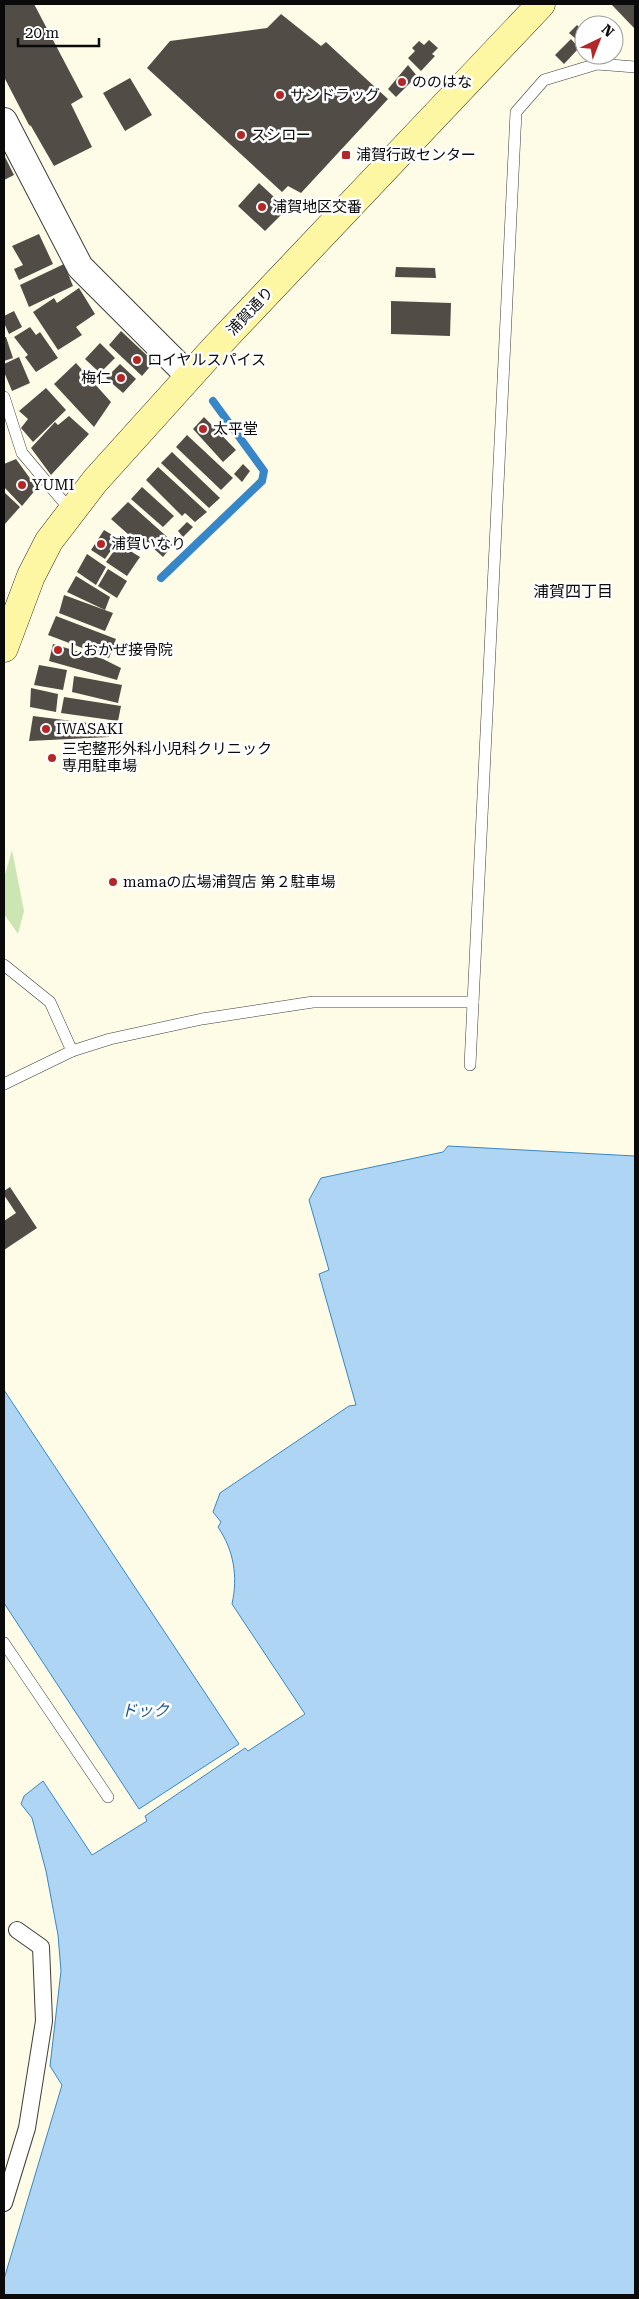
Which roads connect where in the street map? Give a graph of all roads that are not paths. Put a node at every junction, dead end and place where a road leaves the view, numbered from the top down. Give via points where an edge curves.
1 (541, 4) edge
2 (635, 68) edge
3 (4, 121) edge
4 (189, 376) junction
5 (4, 397) edge
6 (72, 512) junction
7 (4, 648) edge
8 (4, 965) edge
9 (473, 1002) junction
10 (72, 1051) junction
11 (470, 1065) dead end
12 (4, 1084) edge
13 (4, 1642) edge
14 (108, 1797) dead end
15 (17, 1930) dead end
16 (4, 2203) edge

1 - 4 main road, 浦賀通り
2 - 9 lane via 597,64 544,80 516,112
3 - 4 street via 80,267
4 - 6 main road, 浦賀通り via 95,481
5 - 6 lane via 22,453
6 - 7 main road, 浦賀通り via 49,541 31,576
8 - 10 lane via 50,1002
9 - 10 lane via 313,1002 202,1019 110,1039
9 - 11 lane
10 - 12 lane
13 - 14 lane
15 - 16 street via 40,1947 44,2020 27,2128

